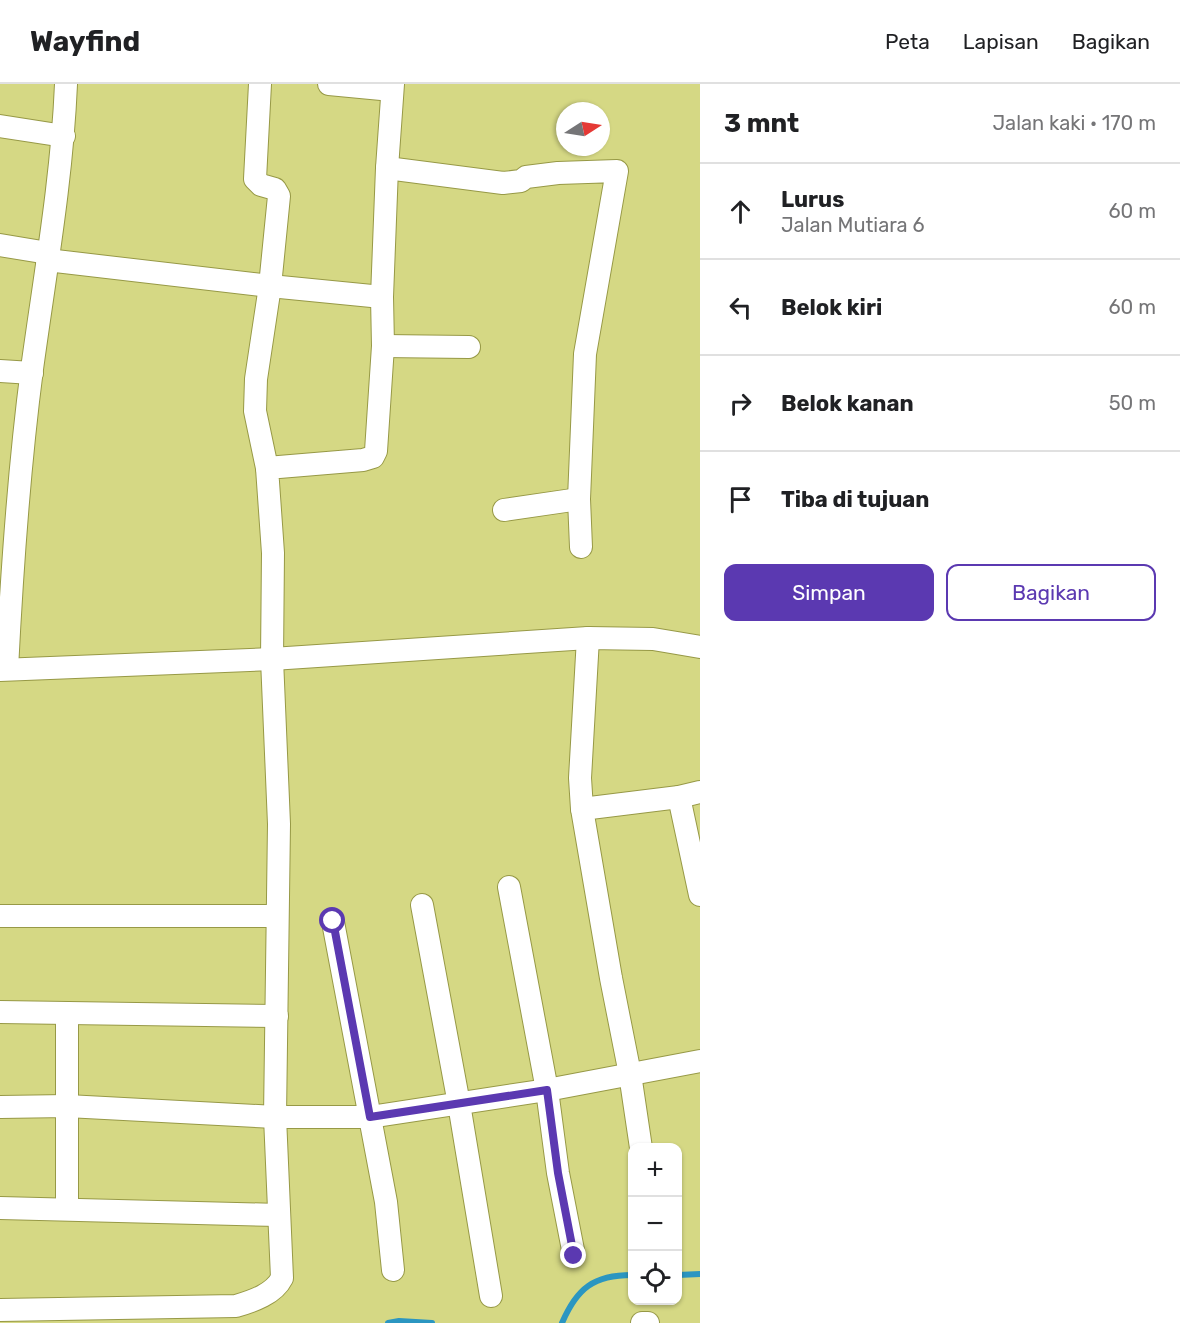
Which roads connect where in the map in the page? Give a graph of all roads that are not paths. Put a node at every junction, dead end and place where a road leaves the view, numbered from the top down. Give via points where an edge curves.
1 (66, 84) edge
2 (260, 84) edge
3 (329, 84) edge
4 (392, 87) edge
5 (0, 126) edge
6 (64, 136) junction
7 (387, 168) junction
8 (0, 245) edge
9 (47, 256) junction
10 (270, 286) junction
11 (382, 297) junction
12 (383, 346) junction
13 (469, 347) dead end
14 (0, 371) edge
15 (32, 373) junction
16 (267, 468) junction
17 (579, 499) junction
18 (504, 510) dead end
19 (581, 547) dead end
20 (588, 638) junction
21 (700, 647) edge
22 (272, 659) junction
23 (4, 669) edge
24 (690, 794) edge
25 (582, 809) junction
26 (699, 884) edge
27 (509, 887) dead end
28 (422, 904) dead end
29 (0, 916) edge
30 (277, 916) junction
31 (333, 921) dead end
32 (0, 1012) edge
33 (67, 1013) junction
34 (277, 1016) junction
35 (700, 1060) edge
36 (630, 1074) junction
37 (547, 1090) junction
38 (459, 1104) junction
39 (67, 1106) junction
40 (0, 1107) edge
41 (275, 1117) junction
42 (370, 1117) junction
43 (640, 1143) edge
44 (0, 1208) edge
45 (68, 1209) junction
46 (279, 1215) junction
47 (574, 1256) dead end
48 (393, 1270) dead end
49 (491, 1296) dead end
50 (0, 1310) edge
51 (642, 1323) edge
52 (648, 1323) edge

1 - 6 street
2 - 10 street via 255,179 275,189 279,196
3 - 4 street
4 - 7 street
5 - 6 street
6 - 9 street
7 - 11 street
7 - 17 street via 503,183 558,172 617,171 585,354
8 - 9 street
9 - 10 street
9 - 15 street
10 - 11 street
10 - 16 street via 255,411
11 - 12 street
12 - 13 street
12 - 16 street via 373,457
14 - 15 street
15 - 23 street
16 - 22 street via 273,553
17 - 18 street
17 - 19 street
20 - 21 street via 653,639
20 - 22 street
20 - 25 street via 580,778
22 - 23 street
22 - 30 street via 279,824
24 - 25 street
24 - 26 street
25 - 36 street
27 - 37 street
28 - 38 street
29 - 30 street
30 - 34 street
31 - 42 street
32 - 33 street
33 - 34 street
33 - 39 street
34 - 41 street
35 - 36 street
36 - 37 street
36 - 43 street
37 - 38 street
37 - 47 street
38 - 42 street
38 - 49 street
39 - 40 street
39 - 41 street
39 - 45 street
41 - 42 street
41 - 46 street
42 - 48 street via 386,1202
44 - 45 street
45 - 46 street
46 - 50 street via 282,1278 278,1286 253,1301 236,1306
51 - 52 street

